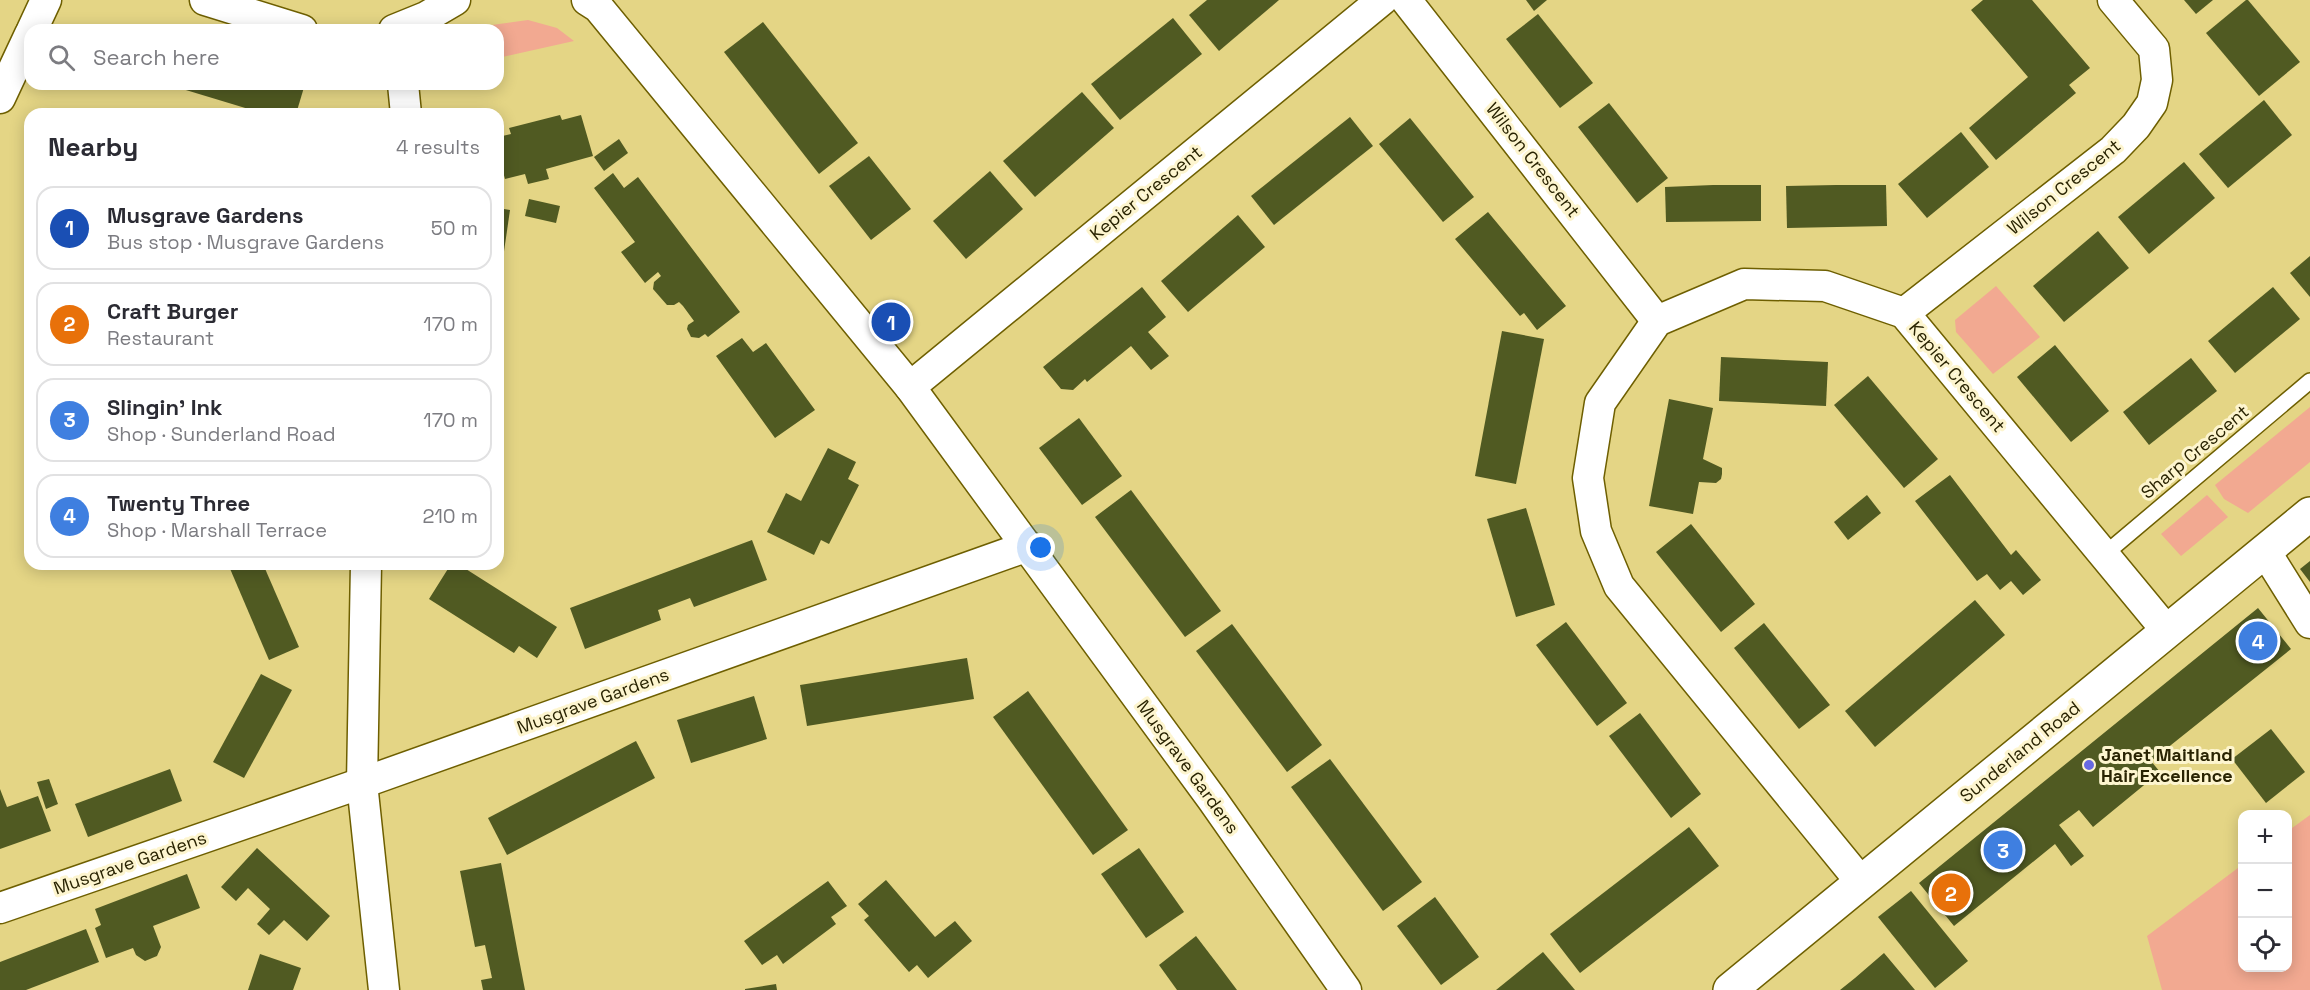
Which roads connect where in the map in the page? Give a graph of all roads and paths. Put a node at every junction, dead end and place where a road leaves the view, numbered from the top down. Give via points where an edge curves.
1 (46, 0) edge
2 (205, 0) edge
3 (455, 0) edge
4 (1382, 0) edge
5 (1406, 0) edge
6 (2113, 0) edge
7 (597, 2) edge
8 (35, 24) edge
9 (283, 24) edge
10 (409, 24) edge
11 (24, 47) edge
12 (404, 90) edge
13 (0, 98) edge
14 (405, 108) edge
15 (1904, 313) junction
16 (1657, 321) junction
17 (2310, 381) edge
18 (910, 387) junction
19 (2310, 514) edge
20 (1028, 546) junction
21 (2265, 551) junction
22 (2105, 554) junction
23 (366, 570) edge
24 (2310, 623) edge
25 (2167, 631) junction
26 (362, 783) junction
27 (1862, 882) junction
28 (0, 908) edge
29 (384, 990) edge
30 (1346, 990) edge
31 (1730, 990) edge

1 - 8 street
2 - 9 street
3 - 10 street
4 - 18 street, Kepier Crescent
5 - 16 street, Wilson Crescent
6 - 15 street, Wilson Crescent via 2154,50 2157,80 2152,103 2113,150
7 - 18 street, Musgrave Gardens
11 - 13 street
12 - 14 street
15 - 16 street, Kepier Crescent via 1825,286 1744,284
15 - 22 street, Kepier Crescent
16 - 27 street via 1600,403 1588,478 1596,531 1619,586
17 - 22 lane, Sharp Crescent
18 - 20 street, Musgrave Gardens
19 - 21 street, Sunderland Road
20 - 26 street, Musgrave Gardens
20 - 30 street, Musgrave Gardens
21 - 24 street
21 - 25 street, Sunderland Road
22 - 25 street, Kepier Crescent
23 - 26 street
25 - 27 street, Sunderland Road
26 - 28 street, Musgrave Gardens
26 - 29 street
27 - 31 street, Sunderland Road

